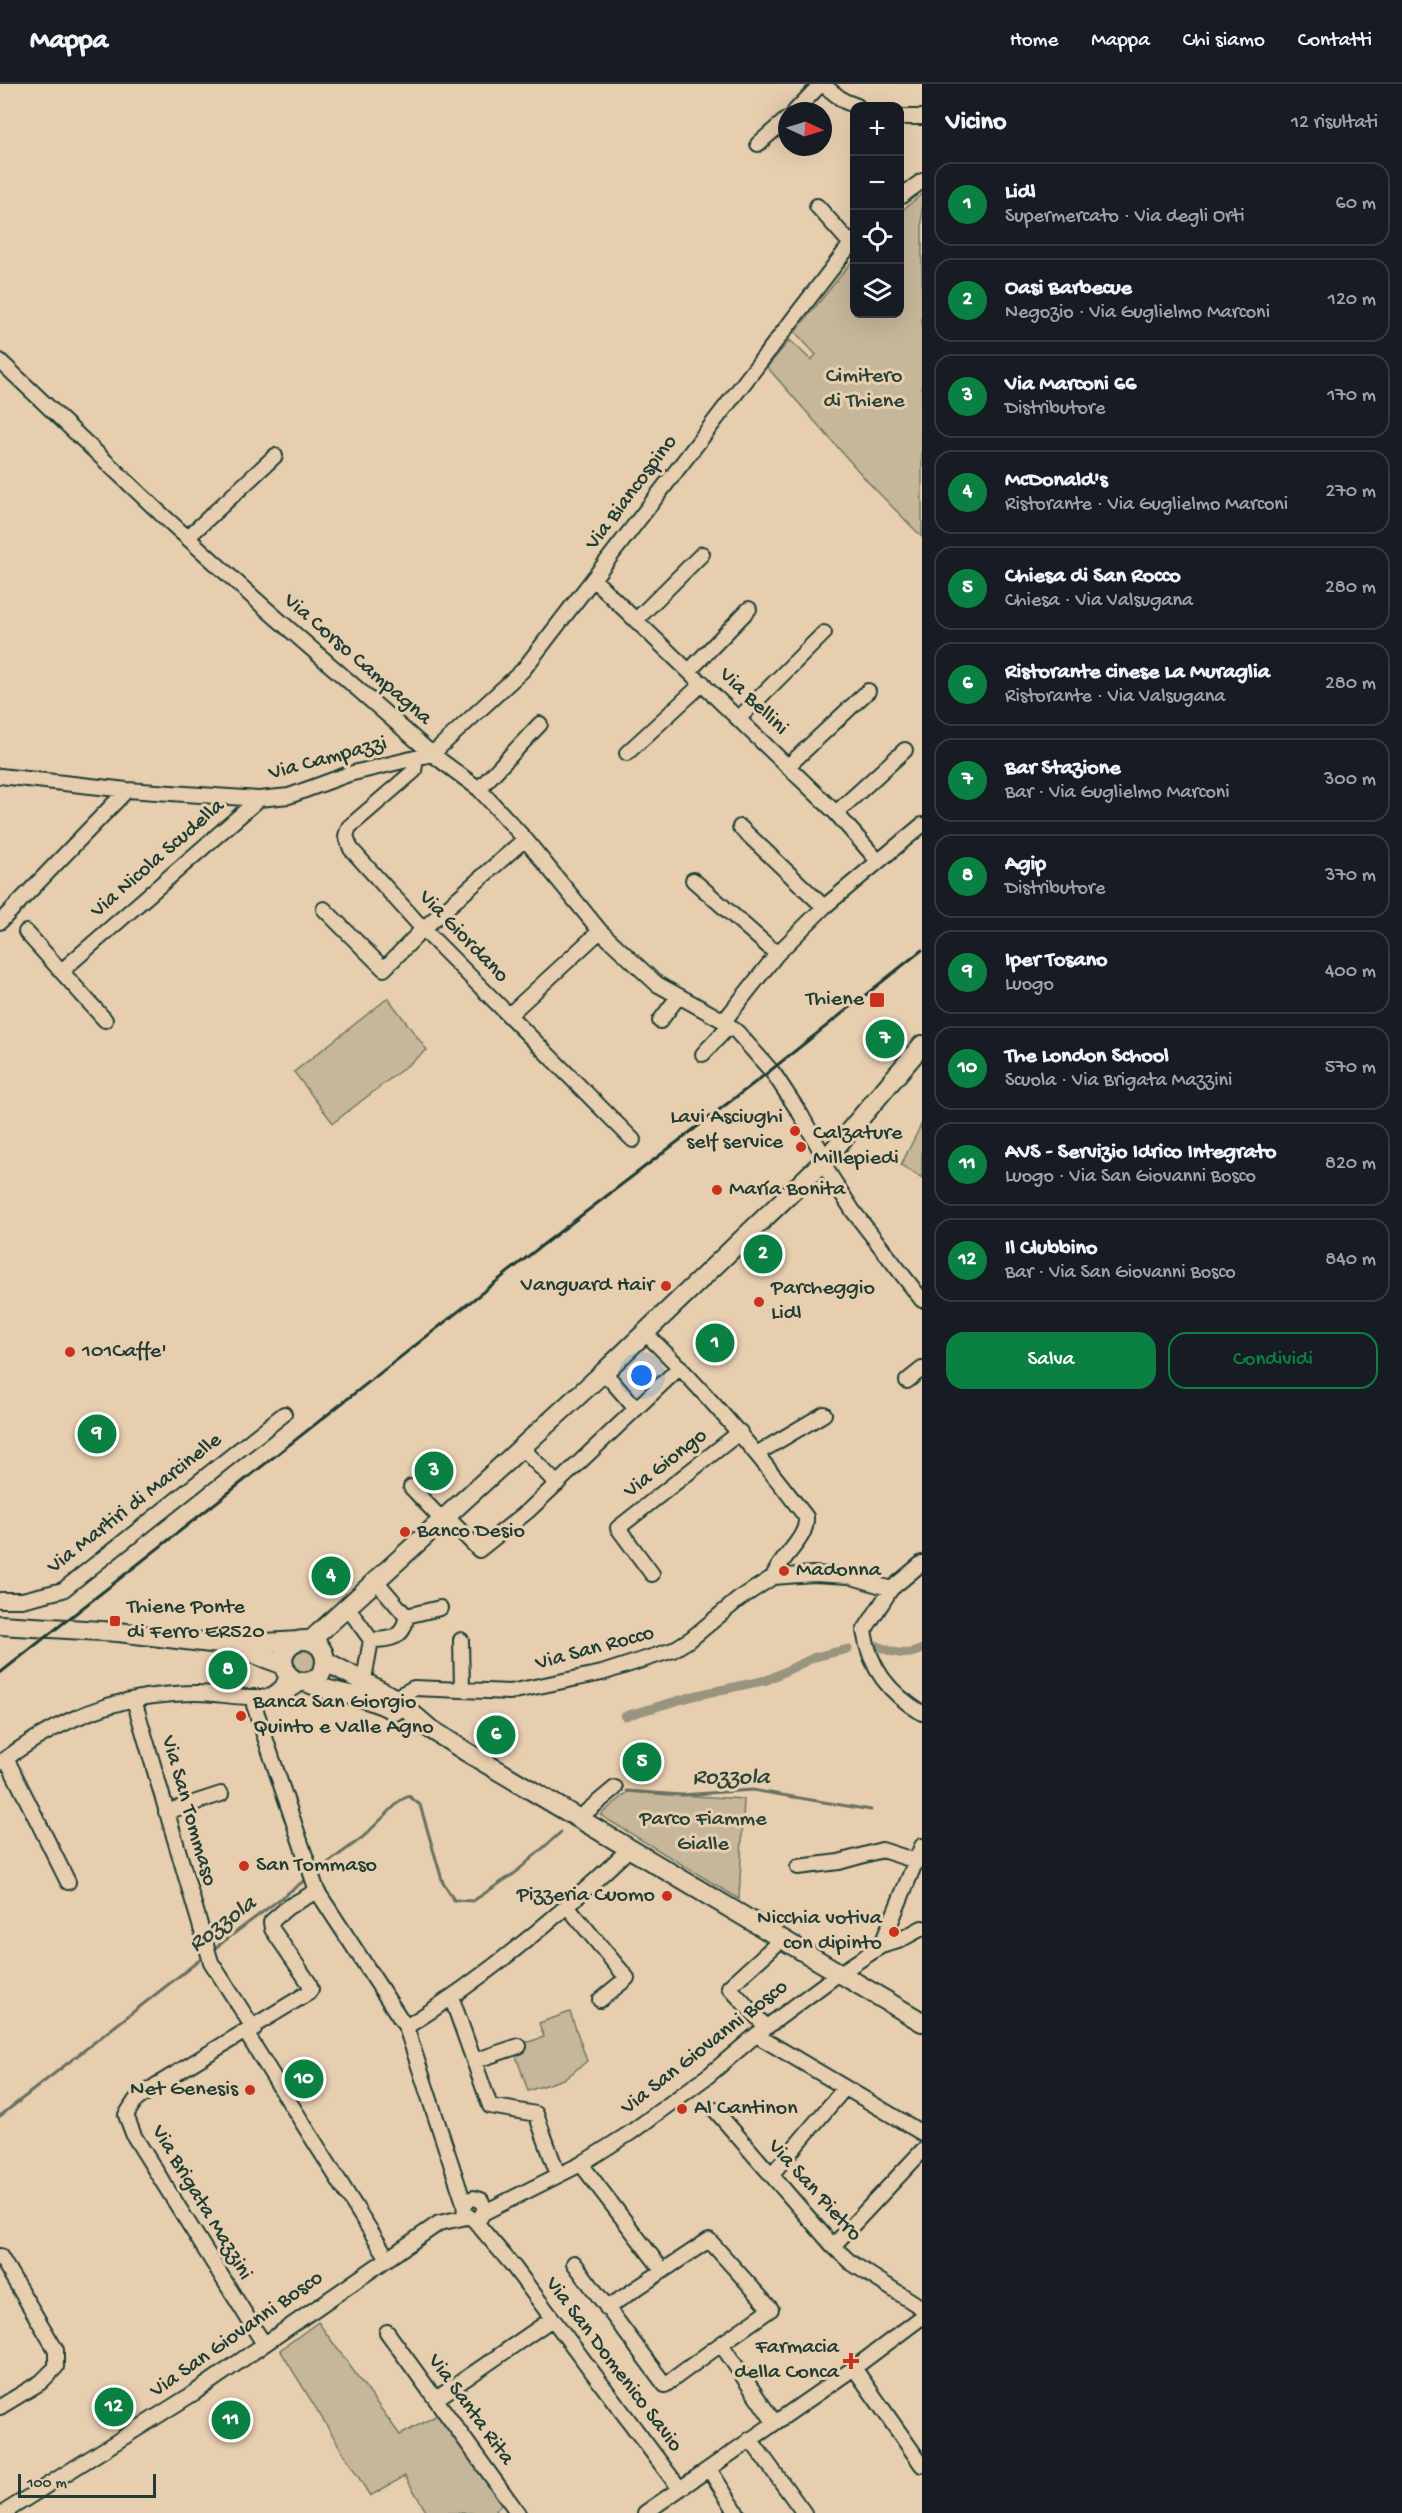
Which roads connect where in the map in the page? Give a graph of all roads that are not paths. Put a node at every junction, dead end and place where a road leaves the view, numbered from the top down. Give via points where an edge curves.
1 (822, 84) edge
2 (804, 102) edge
3 (850, 103) edge
4 (904, 117) edge
5 (922, 117) edge
6 (778, 126) edge
7 (758, 144) dead end
8 (922, 181) edge
9 (904, 194) edge
10 (817, 206) dead end
11 (850, 239) edge
12 (850, 246) edge
13 (0, 361) edge
14 (275, 456) dead end
15 (187, 538) junction
16 (702, 554) dead end
17 (593, 579) junction
18 (749, 609) dead end
19 (637, 619) junction
20 (824, 633) dead end
21 (690, 670) junction
22 (703, 683) junction
23 (868, 691) dead end
24 (739, 718) junction
25 (540, 724) dead end
26 (905, 750) dead end
27 (627, 753) dead end
28 (432, 754) junction
29 (417, 758) junction
30 (788, 766) junction
31 (0, 776) edge
32 (479, 789) junction
33 (127, 790) junction
34 (259, 799) junction
35 (836, 813) junction
36 (922, 825) edge
37 (740, 827) dead end
38 (525, 839) junction
39 (878, 861) junction
40 (693, 880) dead end
41 (824, 907) junction
42 (324, 909) dead end
43 (0, 922) edge
44 (423, 929) junction
45 (600, 931) junction
46 (26, 932) dead end
47 (777, 954) junction
48 (65, 975) junction
49 (678, 997) junction
50 (509, 1015) junction
51 (105, 1020) dead end
52 (660, 1021) dead end
53 (727, 1024) junction
54 (922, 1046) edge
55 (704, 1054) dead end
56 (633, 1140) dead end
57 (825, 1160) junction
58 (922, 1300) edge
59 (645, 1333) junction
60 (680, 1367) junction
61 (922, 1369) edge
62 (604, 1372) junction
63 (907, 1381) dead end
64 (636, 1409) junction
65 (284, 1414) dead end
66 (824, 1414) dead end
67 (740, 1432) junction
68 (522, 1448) junction
69 (758, 1453) junction
70 (557, 1484) junction
71 (411, 1487) dead end
72 (445, 1519) junction
73 (922, 1563) edge
74 (652, 1574) dead end
75 (773, 1577) junction
76 (377, 1582) junction
77 (891, 1589) junction
78 (0, 1600) edge
79 (440, 1608) dead end
80 (345, 1610) junction
81 (406, 1616) junction
82 (0, 1618) edge
83 (0, 1625) edge
84 (27, 1625) junction
85 (371, 1640) junction
86 (461, 1640) dead end
87 (270, 1641) junction
88 (228, 1645) junction
89 (314, 1649) junction
90 (295, 1676) junction
91 (364, 1688) junction
92 (462, 1689) junction
93 (255, 1697) junction
94 (394, 1698) junction
95 (134, 1700) junction
96 (922, 1713) edge
97 (429, 1728) junction
98 (3, 1760) edge
99 (615, 1788) dead end
100 (221, 1794) dead end
101 (166, 1812) junction
102 (579, 1818) junction
103 (922, 1846) edge
104 (628, 1850) junction
105 (916, 1861) junction
106 (798, 1867) dead end
107 (313, 1881) junction
108 (68, 1882) dead end
109 (568, 1907) junction
110 (922, 1928) edge
111 (781, 1940) junction
112 (881, 1946) junction
113 (839, 1974) junction
114 (452, 1999) junction
115 (600, 2000) dead end
116 (922, 2022) edge
117 (406, 2027) junction
118 (250, 2031) junction
119 (761, 2031) junction
120 (519, 2046) dead end
121 (474, 2061) junction
122 (844, 2089) junction
123 (715, 2110) dead end
124 (922, 2133) edge
125 (922, 2151) edge
126 (581, 2164) junction
127 (558, 2175) junction
128 (771, 2175) junction
129 (474, 2209) junction
130 (833, 2246) junction
131 (0, 2256) edge
132 (387, 2257) junction
133 (574, 2263) dead end
134 (663, 2271) junction
135 (606, 2307) junction
136 (922, 2308) edge
137 (922, 2317) edge
138 (552, 2319) junction
139 (387, 2332) dead end
140 (264, 2344) junction
141 (721, 2344) junction
142 (854, 2368) junction
143 (436, 2399) junction
144 (0, 2407) edge
145 (774, 2422) junction
146 (750, 2439) junction
147 (922, 2465) edge
148 (709, 2469) junction
149 (680, 2489) junction
150 (653, 2510) edge
151 (3, 2513) edge
152 (518, 2513) edge
153 (737, 2513) edge
154 (804, 2513) edge

1 - 2 street
1 - 3 street
4 - 5 street
6 - 7 street
8 - 9 street
10 - 11 street, Via Biancospino
12 - 17 street, Via Biancospino
13 - 15 street, Via Corso Campagna
14 - 15 street
15 - 28 street, Via Corso Campagna
16 - 19 street
17 - 19 street, Via Bellini
17 - 28 street, Via Biancospino via 523,670
18 - 21 street
19 - 21 street, Via Bellini
20 - 24 street
21 - 22 street, Via Bellini
22 - 24 street, Via Bellini
22 - 27 street
23 - 30 street
24 - 30 street, Via Bellini
25 - 32 street
26 - 35 street
28 - 29 street, Via Campazzi
28 - 32 street, Via Corso Campagna
29 - 34 street, Via Campazzi via 349,774 289,796
29 - 44 street, Via Giordano via 414,771 349,827 346,836 351,849
30 - 35 street, Via Bellini
31 - 33 street, Via Campazzi
32 - 38 street, Via Corso Campagna
33 - 34 street, Via Campazzi
33 - 43 street
34 - 48 street, Via Nicola Scudella via 84,951 84,961 77,970
35 - 39 street, Via Bellini
36 - 39 street
37 - 41 street
38 - 44 street
38 - 45 street, Via Corso Campagna
39 - 41 street
40 - 47 street
41 - 47 street
42 - 44 street via 384,969
44 - 50 street, Via Giordano
45 - 49 street, Via Corso Campagna via 657,984
45 - 50 street
46 - 48 street
47 - 53 street
48 - 51 street
49 - 52 street
49 - 53 street, Via Corso Campagna
50 - 56 street, Via Giordano
53 - 55 street
53 - 57 street, Via Corso Campagna via 774,1074
54 - 57 main road
57 - 58 street, Via Corso Campagna via 852,1211
57 - 59 main road
59 - 60 street
59 - 62 main road
60 - 64 street
60 - 67 street
61 - 63 street
62 - 64 street
62 - 68 main road
64 - 70 street
65 - 78 street, Via Martiri di Marcinelle via 63,1590 22,1600
66 - 69 street
67 - 69 street
67 - 74 street, Via Giongo via 618,1528
68 - 70 street
68 - 72 main road
69 - 75 street via 807,1521
70 - 72 street via 479,1550
71 - 72 street
72 - 76 main road
73 - 77 street
75 - 77 street, Via San Rocco via 849,1576
75 - 92 street, Via San Rocco via 692,1638 663,1653 602,1673 510,1692
76 - 80 main road
76 - 81 street
77 - 96 street via 864,1631 866,1645 887,1687
79 - 81 street
80 - 85 street
80 - 87 main road via 303,1632
80 - 89 main road via 325,1643
81 - 85 street via 402,1633
82 - 84 main road
83 - 84 main road
84 - 88 main road
85 - 91 street
86 - 92 street
87 - 88 main road
87 - 89 main road
88 - 90 main road
89 - 90 main road via 320,1675
89 - 90 main road via 287,1650
89 - 91 main road
90 - 91 main road via 320,1688
90 - 93 street via 270,1698
91 - 94 main road
91 - 97 main road
92 - 94 street, Via San Rocco via 414,1688
93 - 95 street via 196,1693
93 - 107 street
94 - 97 main road
95 - 98 street via 87,1712
95 - 101 street, Via San Tommaso
97 - 102 main road
98 - 108 street
99 - 102 street
100 - 101 street
101 - 118 street, Via San Tommaso via 211,1962
102 - 104 main road
103 - 105 street
104 - 109 street
104 - 111 main road
105 - 106 street via 882,1850 839,1862
105 - 112 street
107 - 117 street
107 - 118 street, Via Brigata Mazzini via 272,1922 272,1929 311,1989
109 - 114 street
109 - 115 street via 627,1978
110 - 112 street, Via San Giovanni Bosco
111 - 113 main road
111 - 119 street via 729,1987
112 - 113 street, Via San Giovanni Bosco
113 - 116 main road
113 - 119 street, Via San Giovanni Bosco
114 - 117 street
114 - 121 street
117 - 129 street, Via San Domenico Savio via 456,2179
118 - 132 street
118 - 140 street, Via Brigata Mazzini via 155,2086 135,2101 126,2115 134,2136
119 - 122 street
119 - 126 street, Via San Giovanni Bosco via 709,2075
120 - 121 street
121 - 127 street via 490,2106 536,2115
122 - 124 street
122 - 128 street
123 - 128 street, Via San Pietro
125 - 130 street
126 - 127 street, Via San Giovanni Bosco
126 - 134 street
127 - 129 street, Via San Giovanni Bosco via 512,2200
128 - 130 street, Via San Pietro
129 - 132 street, Via San Giovanni Bosco via 439,2223
129 - 138 street, Via San Domenico Savio
130 - 136 street, Via San Pietro via 850,2262
131 - 144 street via 56,2350 56,2367 41,2382
132 - 140 street, Via San Giovanni Bosco
133 - 135 street
134 - 135 street
134 - 141 street via 709,2240 771,2309
135 - 141 street via 665,2385
137 - 142 street
138 - 143 street
138 - 149 street, Via San Domenico Savio
139 - 143 street, Via Santa Rita
140 - 151 street, Via San Giovanni Bosco via 194,2393
141 - 145 street
142 - 145 street
142 - 147 street
143 - 152 street, Via Santa Rita
145 - 146 street
146 - 148 street
146 - 154 street
148 - 149 street
148 - 153 street
149 - 150 street

